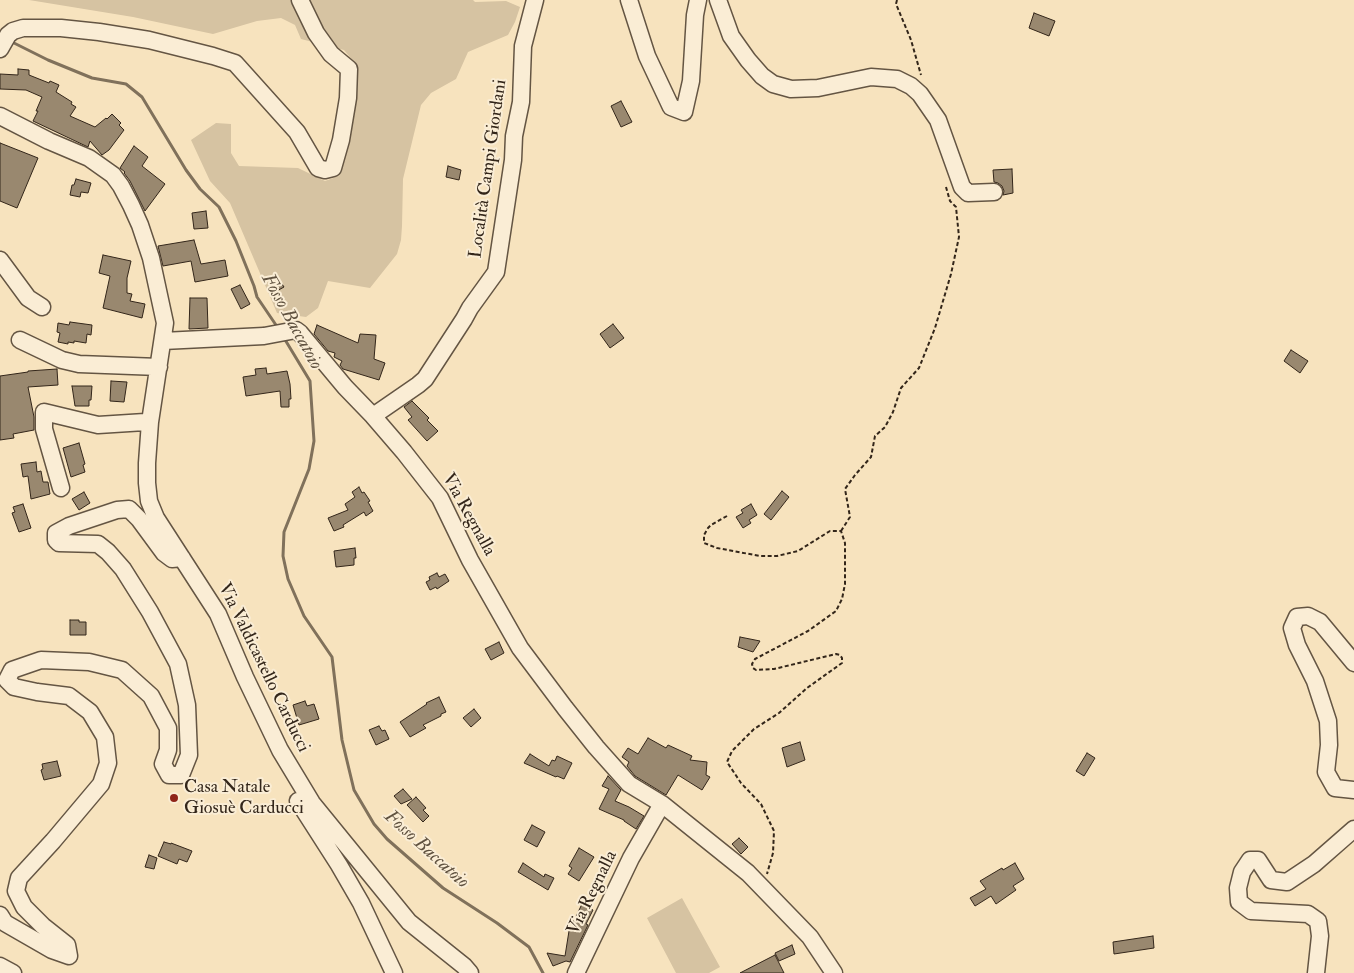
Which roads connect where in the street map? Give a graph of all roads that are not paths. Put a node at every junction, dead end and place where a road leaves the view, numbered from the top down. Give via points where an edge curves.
1 (300, 0) edge
2 (535, 0) edge
3 (628, 0) edge
4 (698, 0) edge
5 (718, 0) edge
6 (4, 42) edge
7 (0, 116) edge
8 (994, 192) dead end
9 (0, 260) edge
10 (42, 307) dead end
11 (20, 340) dead end
12 (164, 341) junction
13 (159, 367) junction
14 (372, 416) junction
15 (150, 422) junction
16 (61, 488) dead end
17 (182, 558) junction
18 (1354, 663) edge
19 (292, 770) junction
20 (1354, 790) edge
21 (662, 804) junction
22 (1354, 829) edge
23 (0, 915) edge
24 (0, 966) edge
25 (13, 973) edge
26 (394, 973) edge
27 (470, 973) edge
28 (576, 973) edge
29 (834, 973) edge
30 (1316, 973) edge

1 - 6 street via 316,33 331,54 349,69 341,140 333,168 326,170 318,168 297,132 235,63 149,40 61,28 23,28 13,31
2 - 14 street, Località Campi Giordani via 522,46 521,102 496,272 418,386
3 - 4 street via 671,107 684,112 691,81
5 - 8 street via 731,36 748,60 773,84 791,89 818,88 871,77 898,79 911,86 938,120 962,187 968,193
7 - 12 street, Via Valdicastello Carducci via 89,158 113,175 140,225 151,258 165,323
9 - 10 street via 28,298
11 - 13 street via 62,360 79,364
12 - 13 street, Via Valdicastello Carducci
12 - 14 street, Via Regnalla via 264,336 296,330
13 - 15 street, Via Valdicastello Carducci
14 - 21 street, Via Regnalla via 440,498 470,560 520,648 554,694 629,784
15 - 16 street via 98,425 44,412 44,429
15 - 17 street, Via Valdicastello Carducci via 149,501
17 - 19 street, Via Valdicastello Carducci via 218,614 245,677
17 - 23 street via 172,559 164,553 140,519 129,510 118,510 56,533 59,542 98,544 108,552 123,569 150,612 178,664 188,705 190,755 181,775 169,775 163,764 168,750 168,728 152,696 122,670 89,662 41,660 12,670 6,680 14,687 69,696 90,712 105,737 108,763 101,784 18,878 16,891 24,907 67,945 69,956 5,923
18 - 20 street via 1320,622 1308,616 1297,617 1292,628 1297,645 1315,681 1328,721 1326,772 1335,788
19 - 26 street via 288,774 288,786 339,865
19 - 27 street, Via Valdicastello Carducci via 312,803 409,922
21 - 28 street, Via Regnalla via 631,858
21 - 29 street, Via Regnalla via 748,873 810,936
22 - 30 street via 1288,882 1271,880 1258,860 1250,860 1242,872 1238,888 1240,902 1252,910 1308,914 1318,921 1320,936
24 - 25 street

